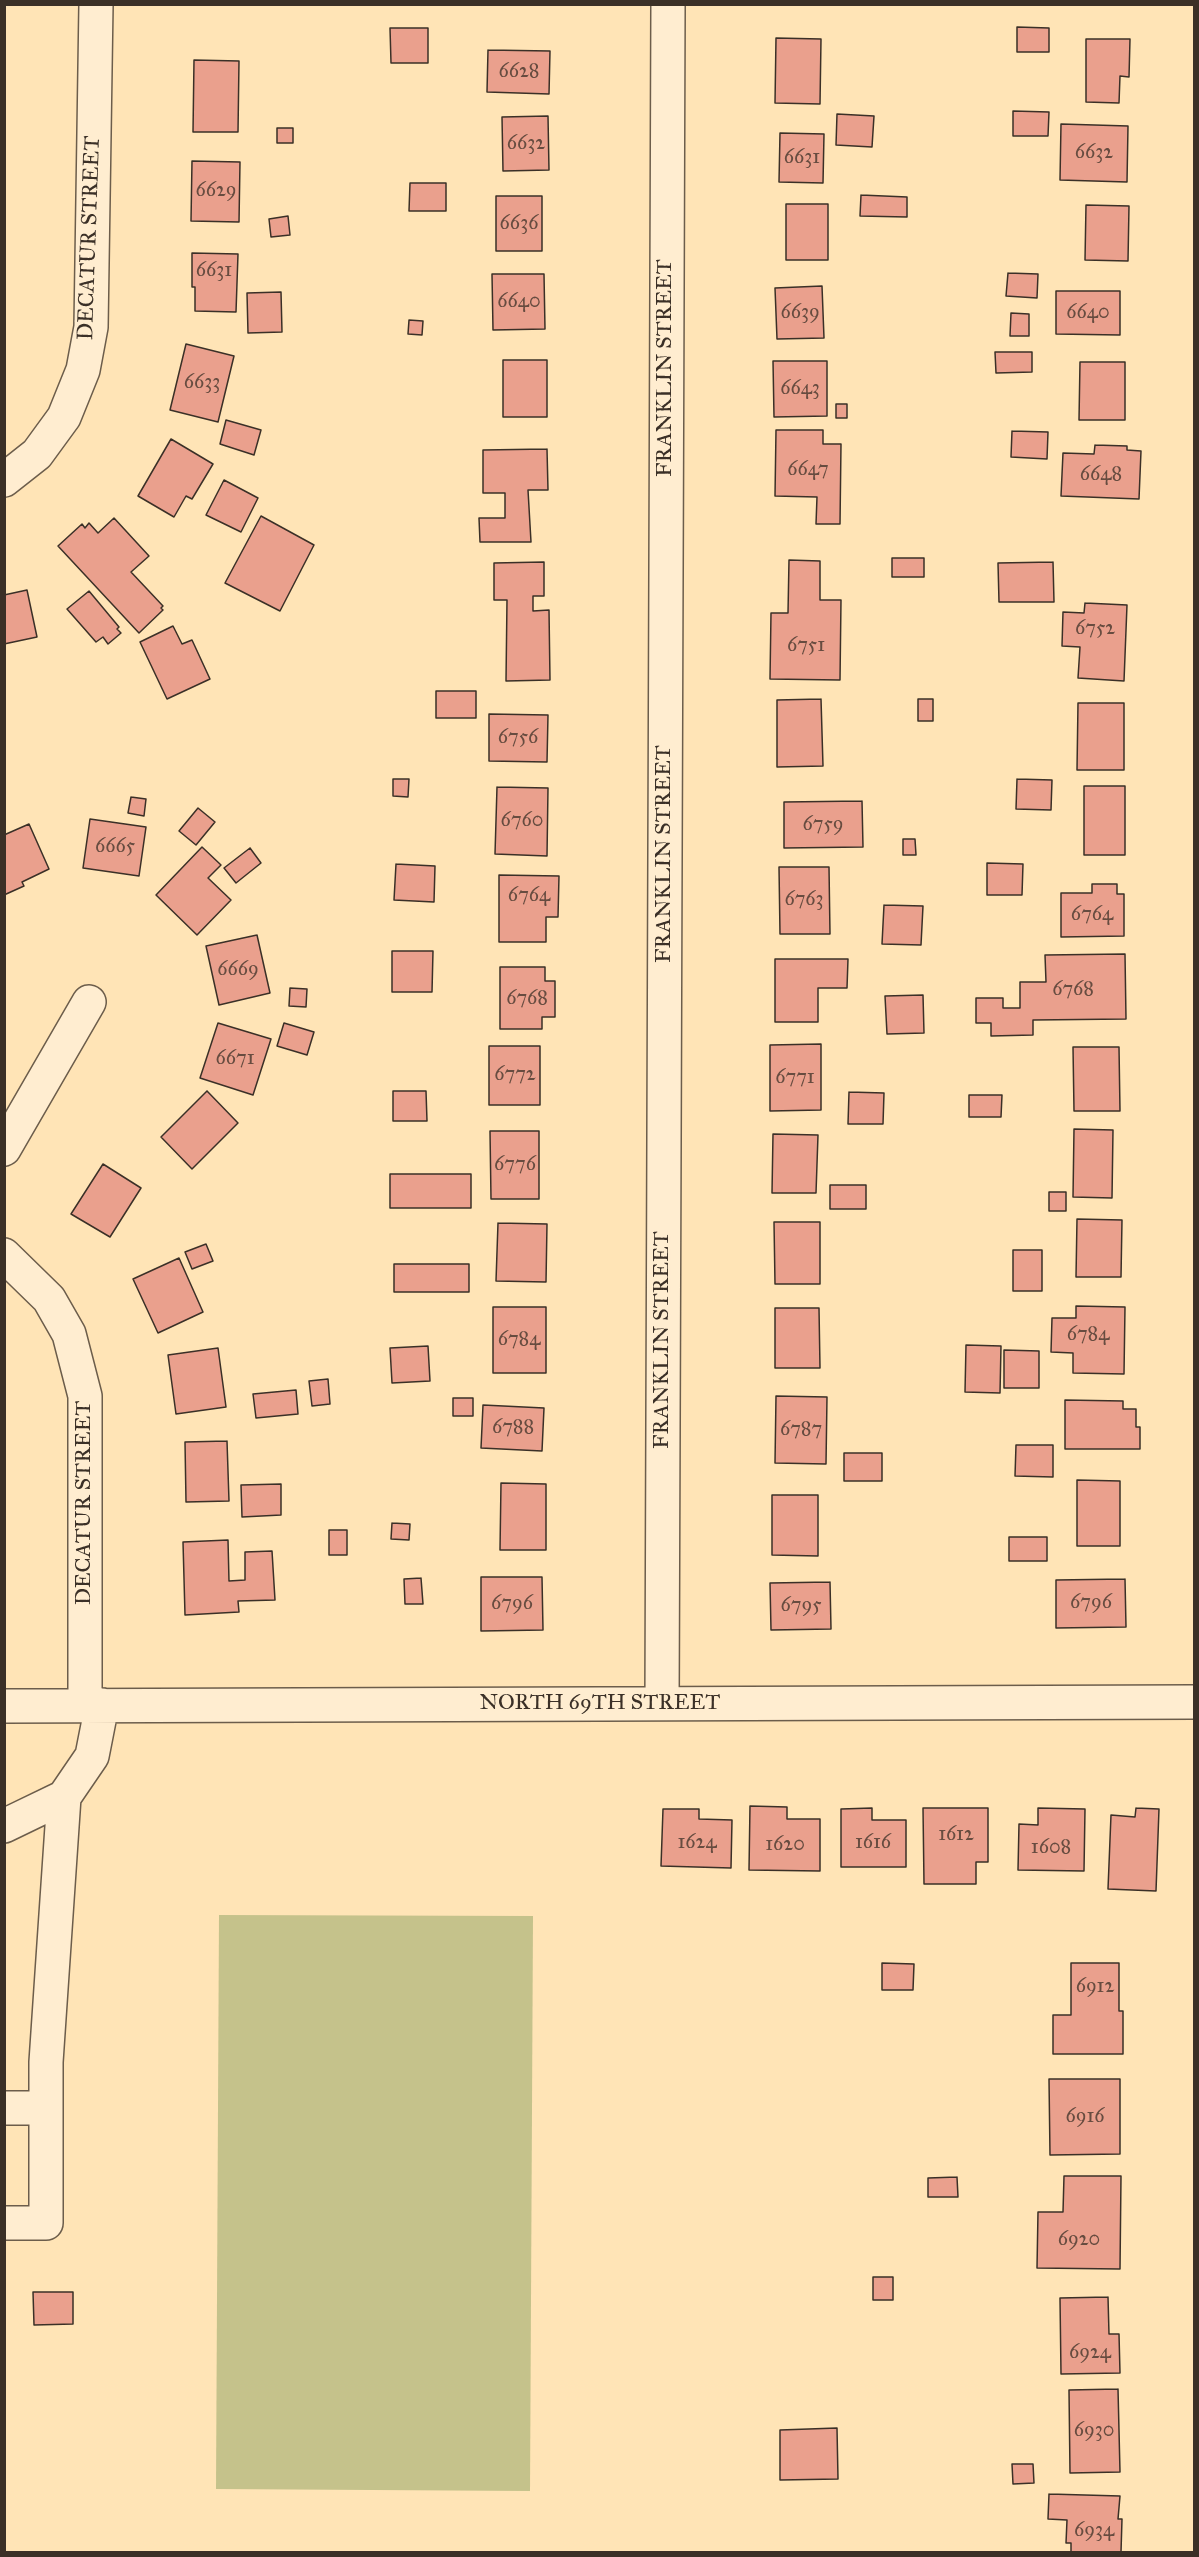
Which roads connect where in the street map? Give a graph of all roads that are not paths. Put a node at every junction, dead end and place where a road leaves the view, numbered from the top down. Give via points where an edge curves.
1 (96, 4) edge
2 (668, 4) edge
3 (4, 480) edge
4 (88, 1002) dead end
5 (4, 1149) edge
6 (4, 1255) edge
7 (1194, 1702) edge
8 (662, 1704) junction
9 (94, 1705) junction
10 (4, 1706) edge
11 (64, 1797) junction
12 (4, 1826) edge
13 (4, 2108) edge
14 (46, 2108) junction
15 (4, 2223) edge

1 - 3 street, DECATUR STREET via 91,327 83,370 64,417 37,454
2 - 8 street, FRANKLIN STREET
4 - 5 street
6 - 9 street, DECATUR STREET via 49,1299 69,1334 85,1396
7 - 8 street, NORTH 69TH STREET
8 - 9 street, NORTH 69TH STREET
9 - 10 street, NORTH 69TH STREET
9 - 11 street, DECATUR STREET via 92,1756
11 - 12 street
11 - 14 street
13 - 14 street
14 - 15 street via 46,2223

